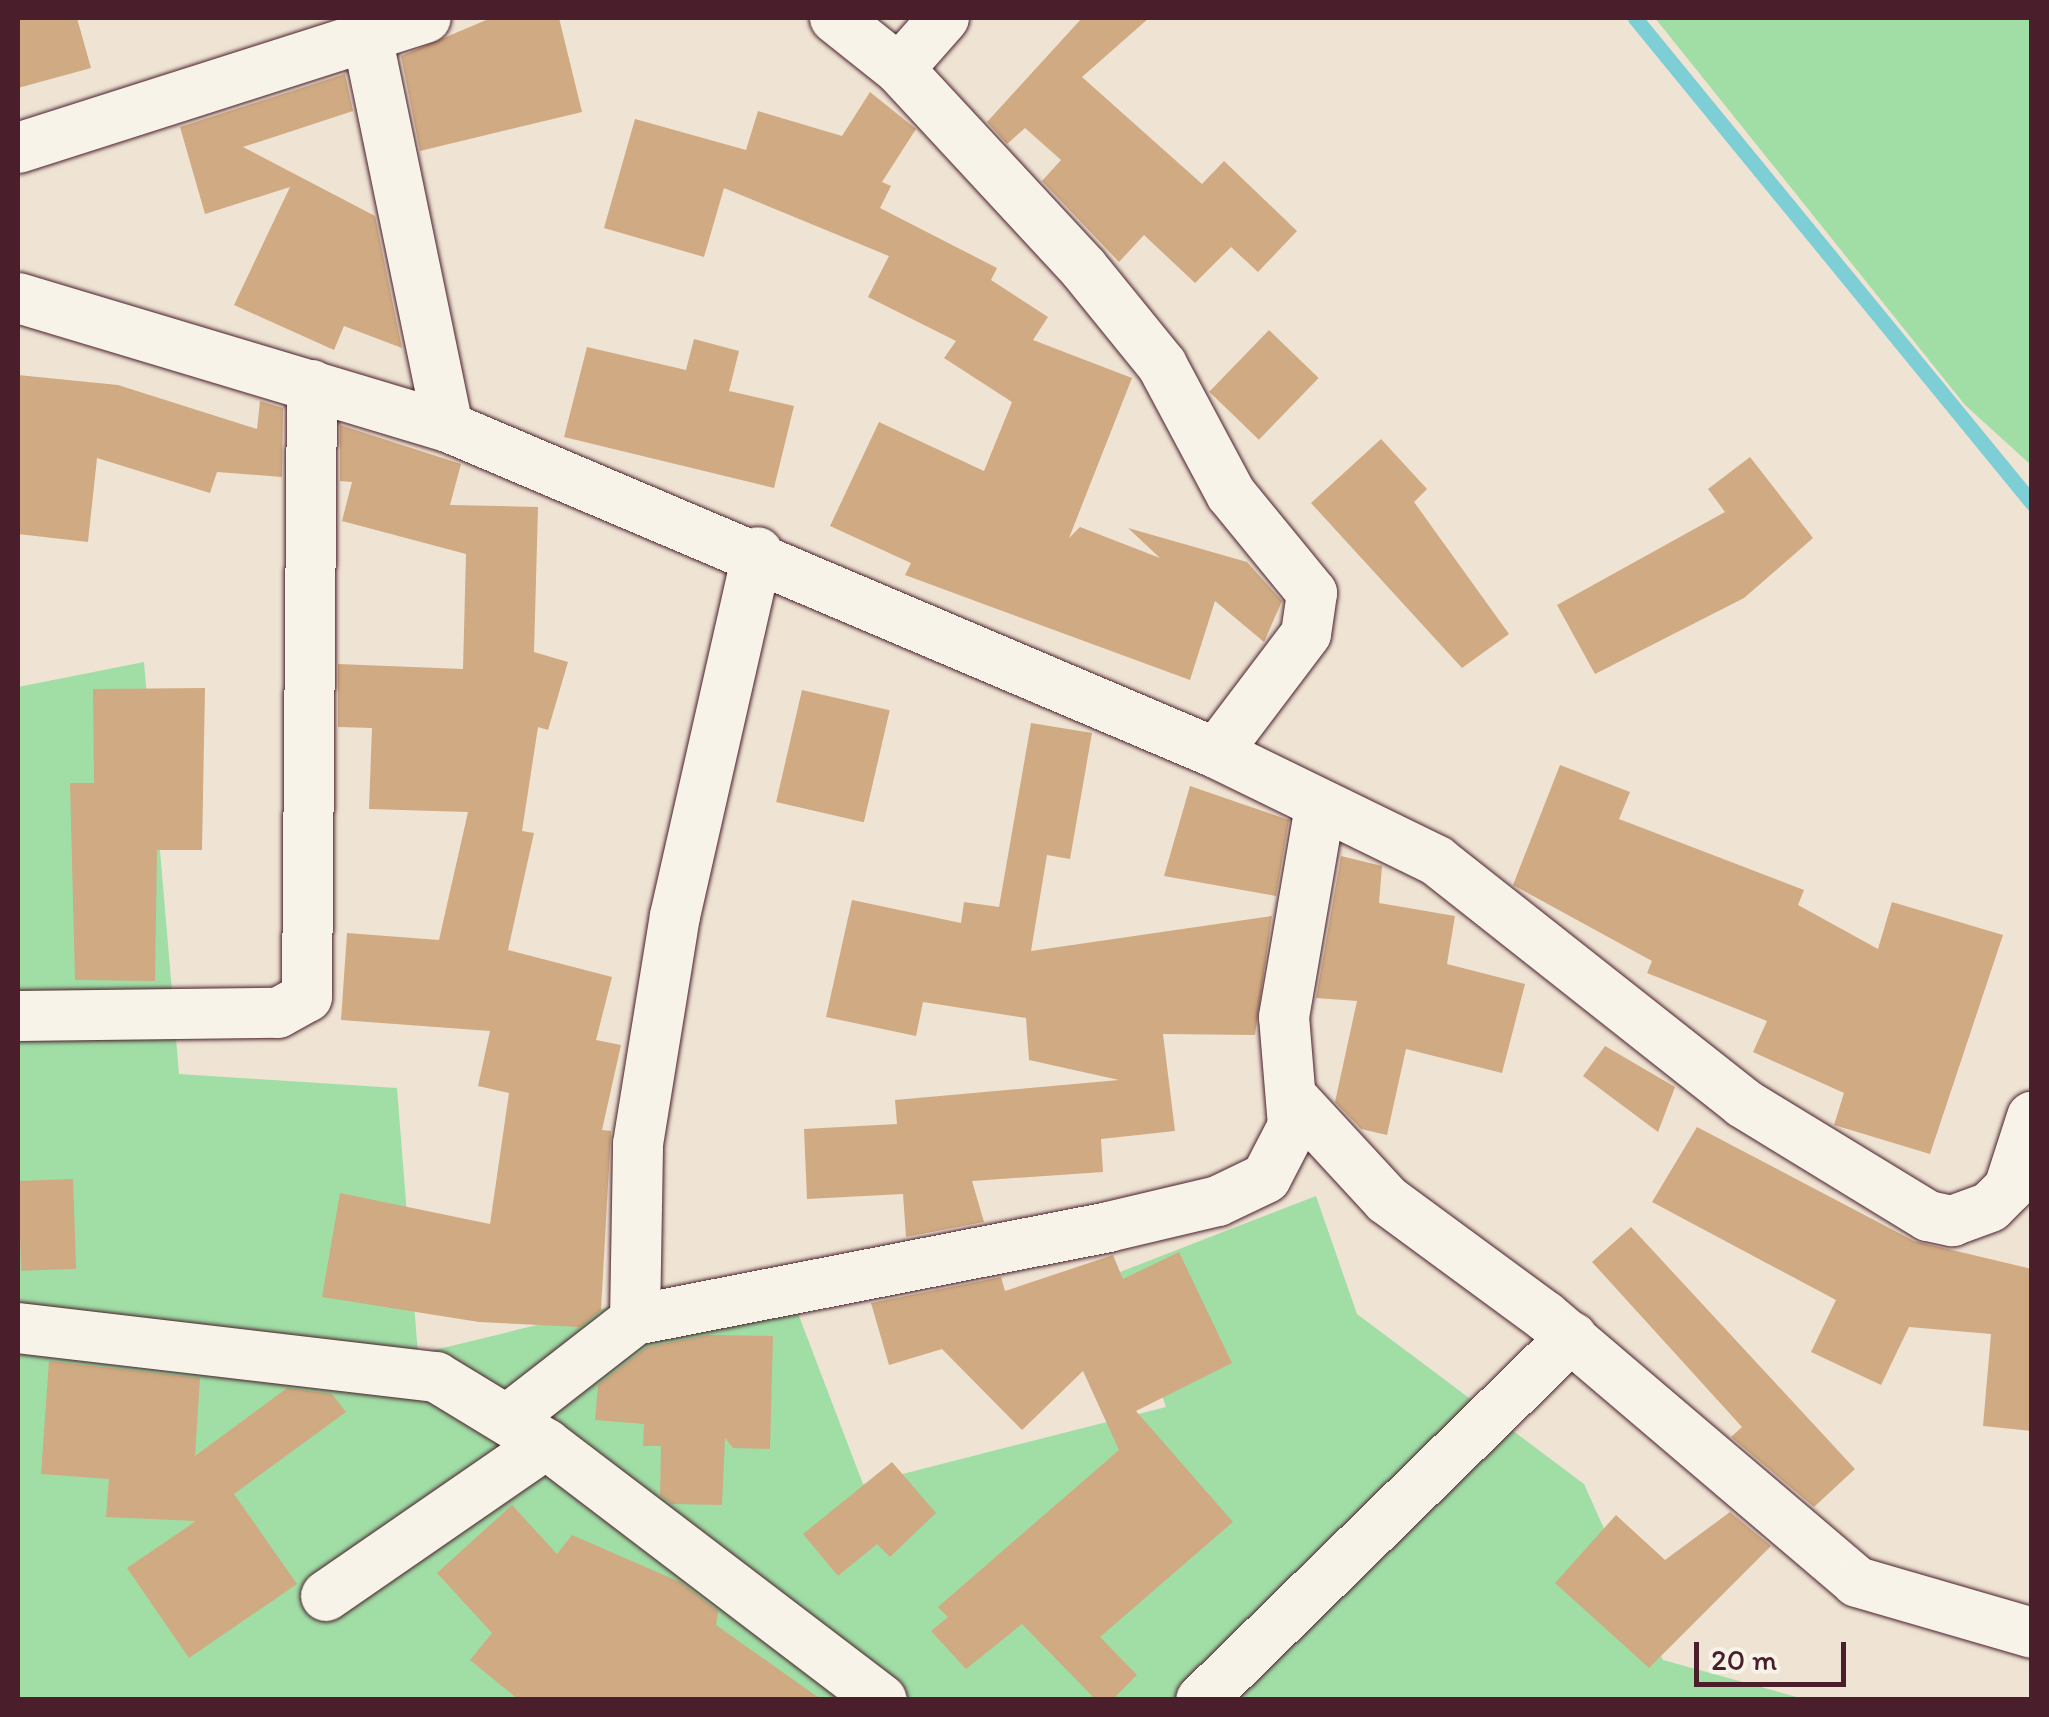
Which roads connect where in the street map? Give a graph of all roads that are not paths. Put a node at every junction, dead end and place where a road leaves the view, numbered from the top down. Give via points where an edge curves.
1 (426, 18) edge
2 (835, 18) edge
3 (944, 18) edge
4 (367, 36) junction
5 (898, 69) junction
6 (18, 148) edge
7 (18, 298) edge
8 (312, 385) junction
9 (448, 428) junction
10 (758, 552) junction
11 (1216, 753) junction
12 (1320, 807) junction
13 (18, 1016) edge
14 (1292, 1097) junction
15 (2032, 1117) edge
16 (635, 1320) junction
17 (18, 1328) edge
18 (1572, 1337) junction
19 (528, 1431) junction
20 (326, 1596) dead end
21 (2032, 1633) edge
22 (882, 1700) edge
23 (1201, 1700) edge

1 - 4 street
2 - 5 street
3 - 5 street
4 - 6 street
4 - 9 street
5 - 11 street via 1162,365 1231,494 1312,594 1306,634
7 - 8 street
8 - 9 street
8 - 13 street via 307,997 278,1013
9 - 10 street
10 - 11 street via 966,654
10 - 16 street via 672,934 638,1144
11 - 12 street
12 - 14 street via 1284,1017
12 - 15 street via 1437,861 1744,1103 1928,1216 1952,1222 1990,1207 2009,1188
14 - 16 street via 1284,1155 1266,1178 1218,1201
14 - 18 street via 1388,1200
16 - 19 street
17 - 19 street via 436,1377
18 - 21 street via 1857,1582
18 - 23 street
19 - 20 street
19 - 22 street

